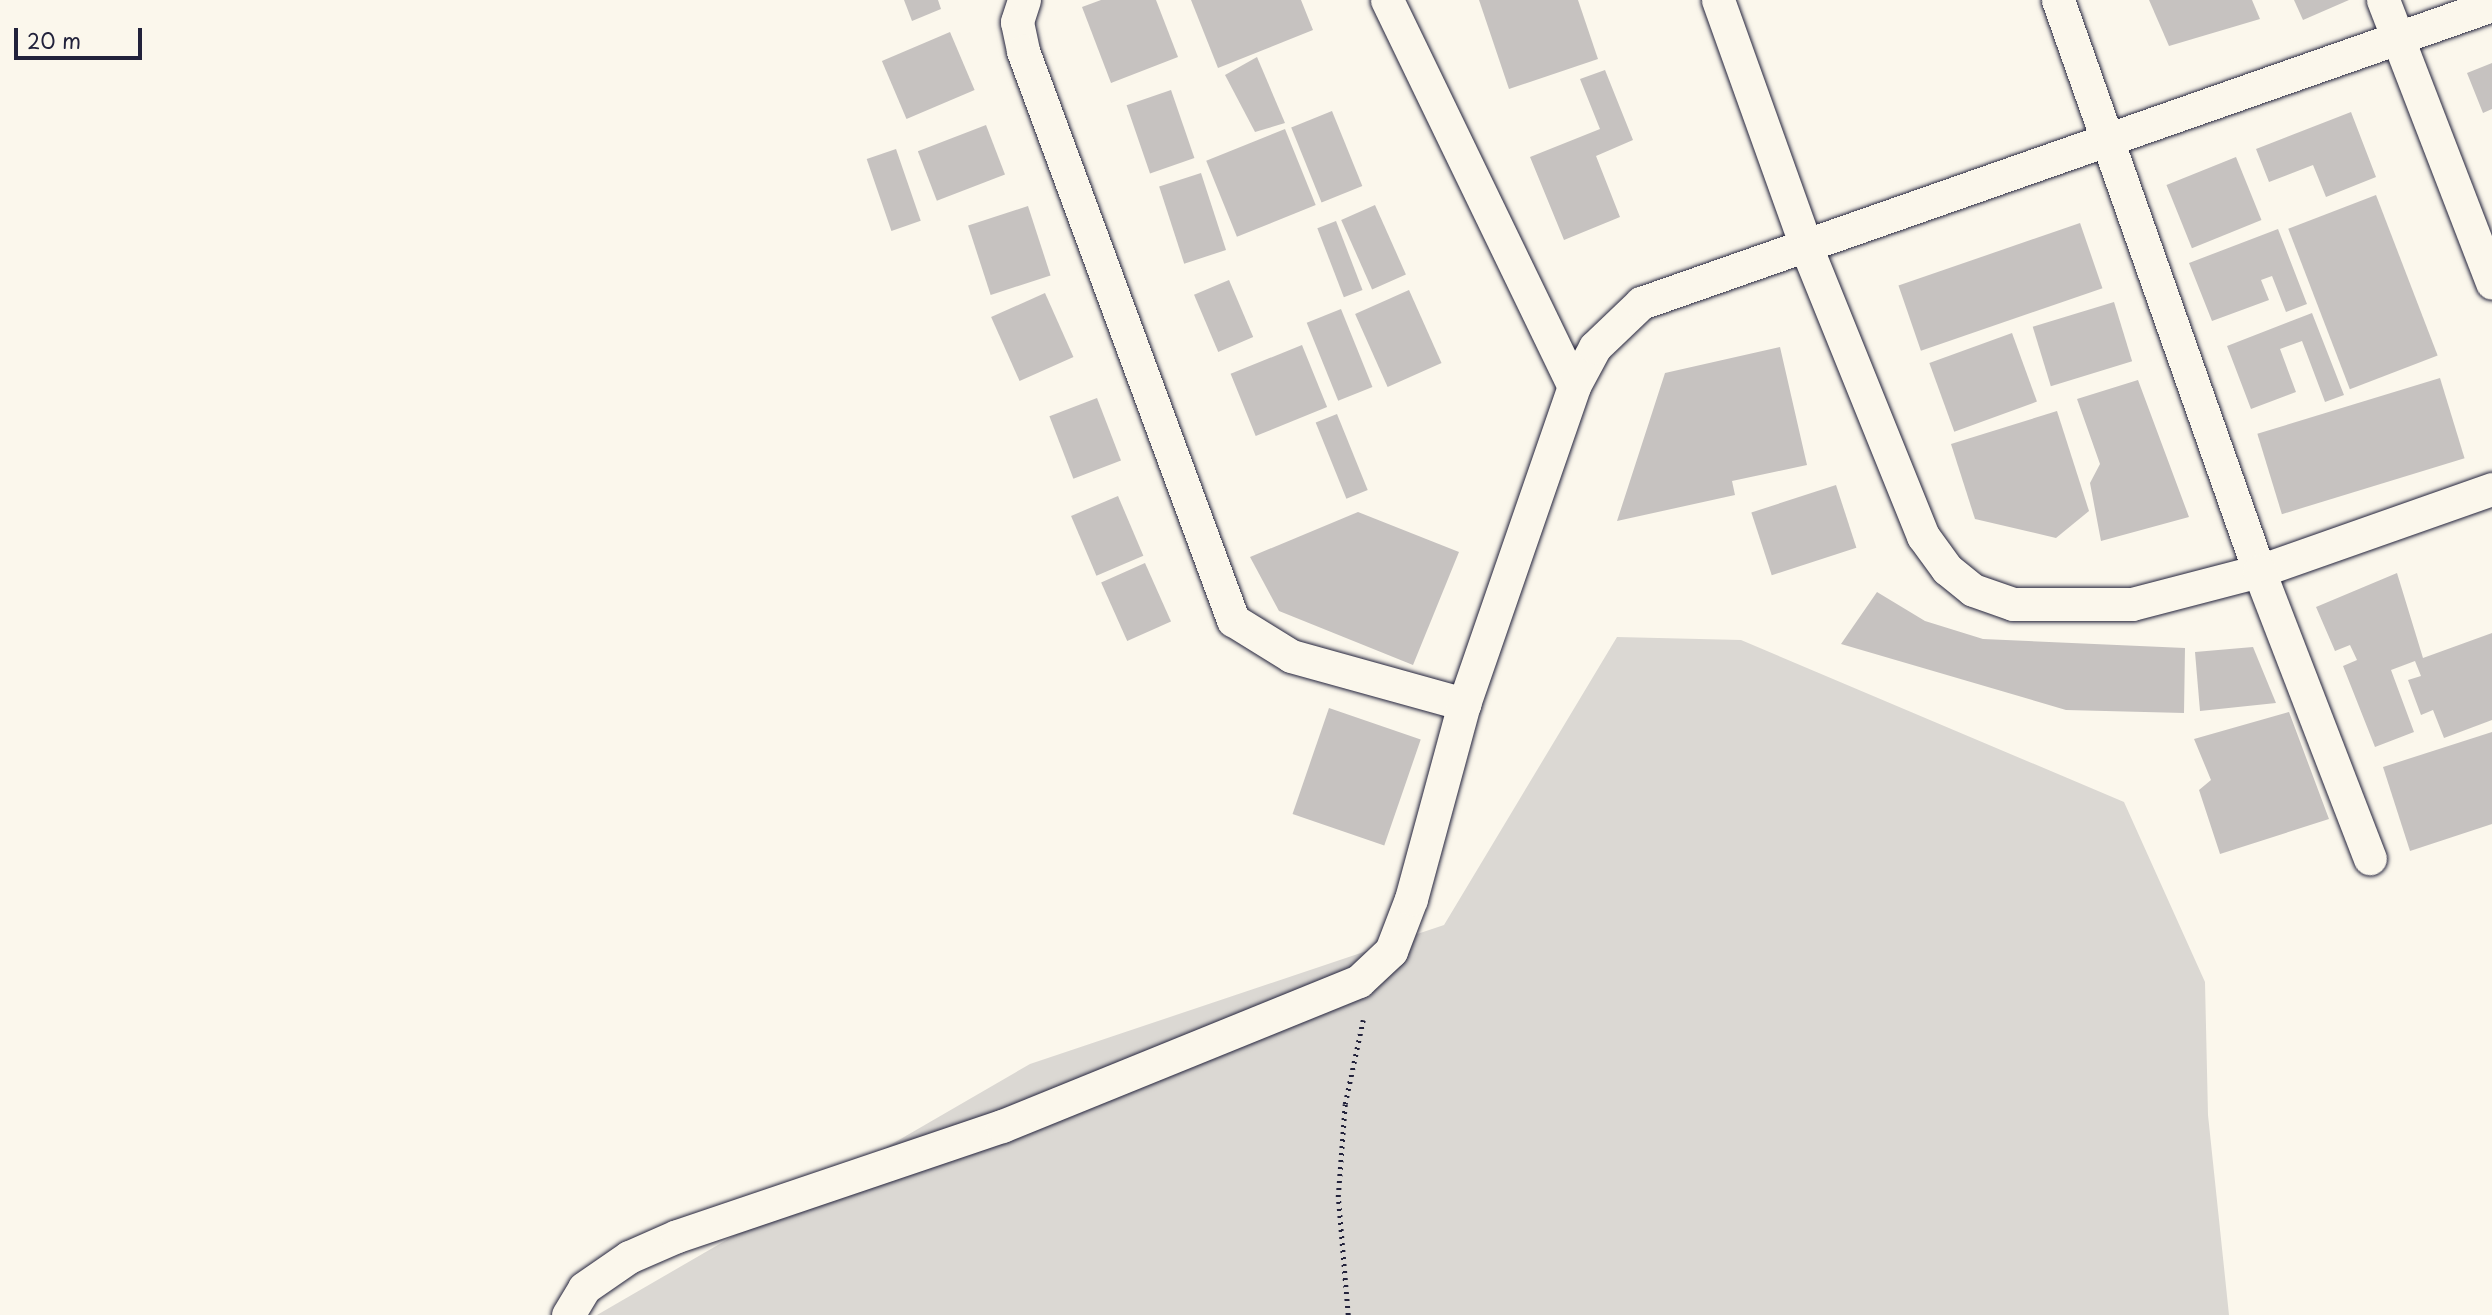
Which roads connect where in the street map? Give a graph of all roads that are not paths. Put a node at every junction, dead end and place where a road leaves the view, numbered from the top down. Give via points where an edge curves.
1 (1024, 0) edge
2 (1387, 0) edge
3 (1718, 0) edge
4 (2058, 0) edge
5 (2383, 0) edge
6 (2492, 5) edge
7 (2399, 41) junction
8 (2107, 141) junction
9 (1807, 249) junction
10 (2492, 283) edge
11 (1574, 386) junction
12 (2492, 489) edge
13 (2259, 571) junction
14 (1464, 704) junction
15 (2370, 858) dead end
16 (568, 1315) edge

1 - 14 street via 1017,22 1023,51 1233,620 1291,656
2 - 11 street
3 - 9 street
4 - 8 street
5 - 7 street
6 - 7 street
7 - 8 street
7 - 10 street
8 - 9 street
8 - 13 street
9 - 11 street via 1641,303 1595,347
9 - 13 street via 1923,536 1947,569 1973,590 2013,604 2072,609 2132,604
11 - 14 street
12 - 13 street
13 - 15 street
14 - 16 street via 1411,899 1391,951 1359,981 1002,1126 677,1236 629,1257 584,1288

